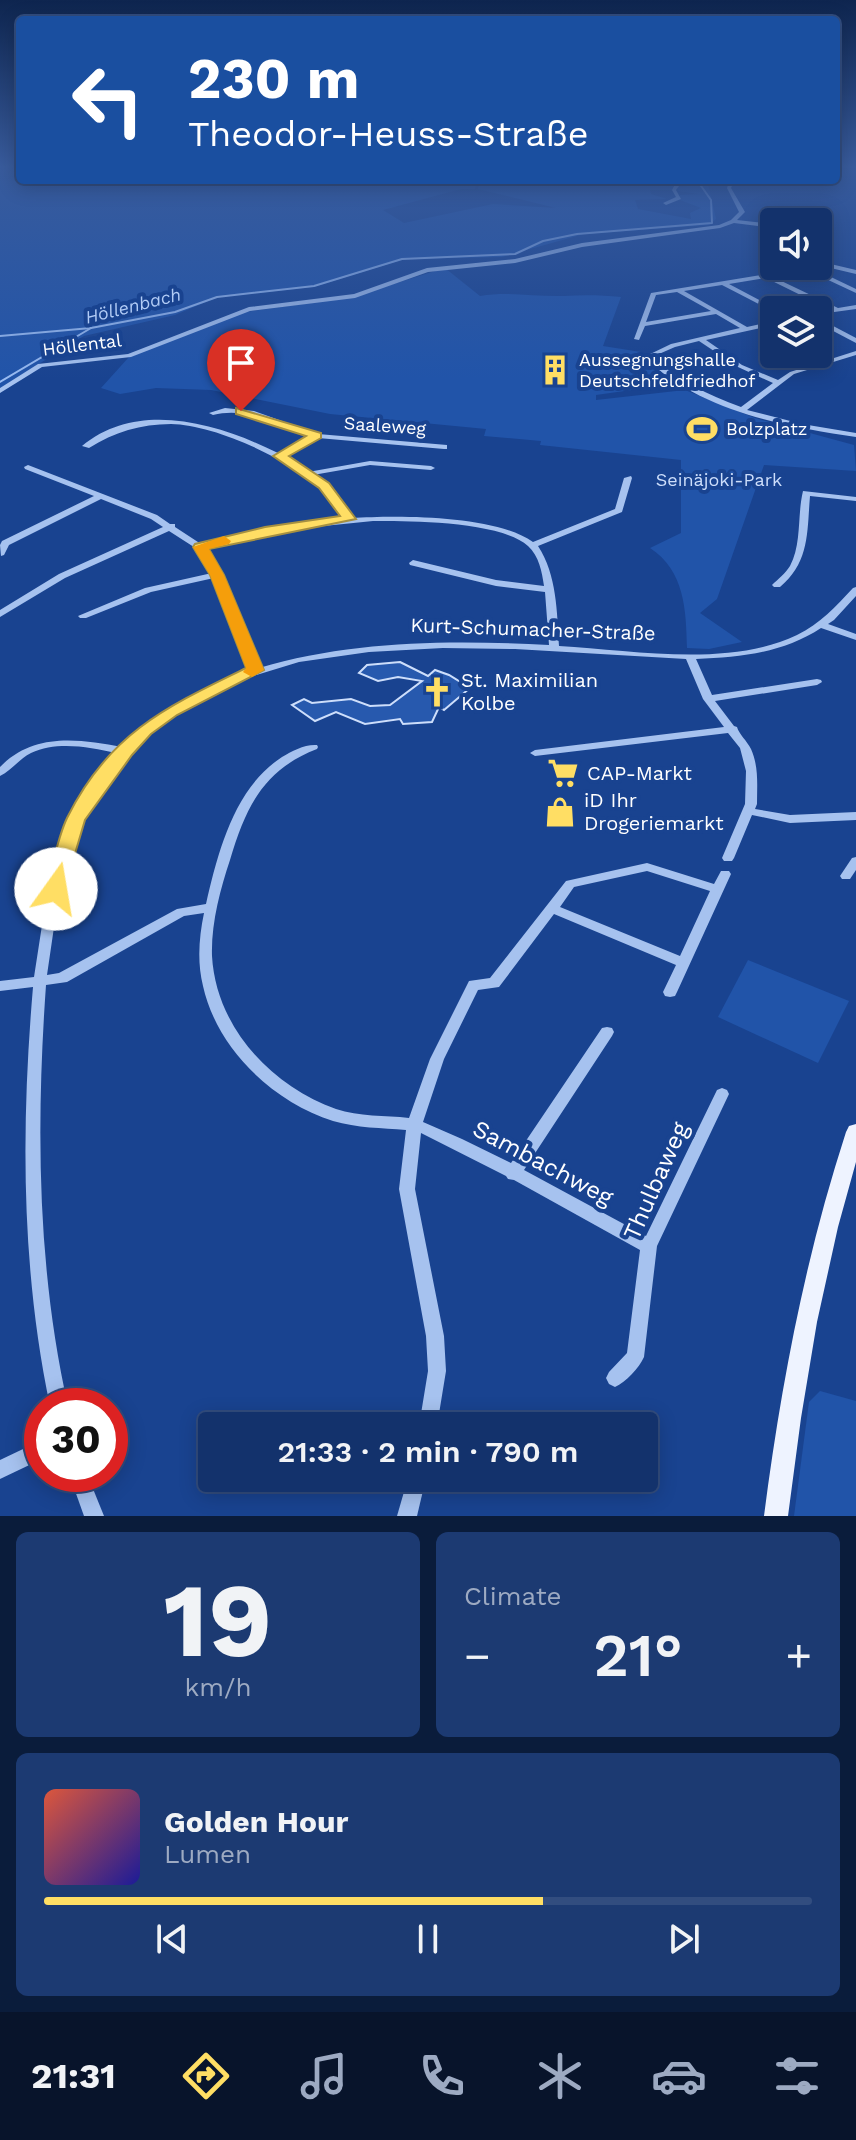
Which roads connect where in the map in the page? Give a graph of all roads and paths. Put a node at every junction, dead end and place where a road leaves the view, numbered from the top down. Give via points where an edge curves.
1 (644, 238) edge
2 (832, 266) edge
3 (856, 272) edge
4 (760, 277) edge
5 (832, 279) edge
6 (775, 280) edge
7 (722, 283) junction
8 (853, 288) edge
9 (678, 290) junction
10 (760, 303) edge
11 (856, 307) edge
12 (836, 310) junction
13 (832, 311) edge
14 (717, 312) junction
15 (642, 325) junction
16 (760, 326) edge
17 (832, 328) edge
18 (746, 329) junction
19 (637, 339) dead end
20 (700, 339) junction
21 (856, 341) edge
22 (856, 353) edge
23 (776, 382) junction
24 (0, 391) edge
25 (743, 409) junction
26 (213, 413) dead end
27 (856, 435) edge
28 (317, 436) junction
29 (86, 446) dead end
30 (444, 447) dead end
31 (279, 456) junction
32 (28, 467) dead end
33 (431, 468) dead end
34 (308, 474) junction
35 (628, 478) dead end
36 (101, 496) junction
37 (856, 499) edge
38 (349, 519) junction
39 (172, 526) junction
40 (533, 545) junction
41 (200, 547) junction
42 (1, 553) edge
43 (413, 563) dead end
44 (217, 575) junction
45 (777, 585) dead end
46 (547, 589) junction
47 (856, 590) edge
48 (0, 614) edge
49 (83, 616) dead end
50 (821, 625) junction
51 (856, 637) edge
52 (554, 648) junction
53 (690, 657) junction
54 (255, 670) junction
55 (817, 682) dead end
56 (708, 699) junction
57 (733, 729) junction
58 (313, 747) dead end
59 (125, 751) junction
60 (19, 753) junction
61 (535, 753) dead end
62 (0, 761) edge
63 (0, 773) edge
64 (748, 811) junction
65 (856, 816) edge
66 (728, 858) dead end
67 (856, 861) edge
68 (725, 874) dead end
69 (846, 876) dead end
70 (717, 889) junction
71 (210, 908) junction
72 (551, 908) junction
73 (683, 963) junction
74 (38, 983) junction
75 (0, 986) edge
76 (670, 992) dead end
77 (607, 1032) dead end
78 (722, 1094) dead end
79 (414, 1125) junction
80 (856, 1132) edge
81 (513, 1174) junction
82 (649, 1246) junction
83 (615, 1378) dead end
84 (55, 1388) edge
85 (430, 1412) edge
86 (24, 1458) edge
87 (0, 1470) edge
88 (85, 1492) edge
89 (413, 1492) edge
90 (94, 1516) edge
91 (407, 1516) edge
92 (776, 1516) edge

1 - 24 street, Höllental via 515,261 427,270 355,296 249,309 129,356 40,365
2 - 3 street
4 - 7 street
5 - 8 street
6 - 12 street
7 - 9 street
7 - 10 street
9 - 14 street
9 - 15 street via 653,294
11 - 12 street
12 - 13 street
14 - 15 street
14 - 18 street
15 - 19 street
16 - 18 street
17 - 21 street
18 - 20 street
20 - 23 street via 743,369
20 - 25 street via 648,354 686,384
22 - 23 street via 806,366
23 - 25 street
25 - 27 street
26 - 28 street via 248,413
28 - 30 street, Saaleweg
28 - 31 street, Saaleweg
29 - 31 street via 126,427 176,422
31 - 34 street
32 - 36 street
33 - 34 street via 370,463
34 - 38 street via 331,492
35 - 40 street via 619,510
36 - 39 street
36 - 42 street via 5,543
37 - 45 street via 806,490 797,559
38 - 40 street via 463,523 499,530
38 - 41 street
39 - 41 street
39 - 48 street via 62,576
40 - 46 street via 545,568
41 - 44 street
43 - 46 street via 507,588
44 - 49 street via 148,590
44 - 54 street
46 - 52 street
47 - 50 street, Kurt-Schumacher-Straße
50 - 51 street
50 - 53 street, Kurt-Schumacher-Straße via 756,652
52 - 53 street, Kurt-Schumacher-Straße
52 - 54 street, Kurt-Schumacher-Straße via 366,648
53 - 56 street
54 - 59 street, Kurt-Schumacher-Straße via 171,712
55 - 56 street
56 - 57 street
57 - 61 street
57 - 64 street via 752,771
58 - 71 street via 278,763 255,787 228,846
59 - 60 street via 61,741
59 - 74 street, Kurt-Schumacher-Straße via 94,789 70,832
60 - 62 street
60 - 63 street
64 - 65 street via 790,819
64 - 66 street
67 - 69 street
68 - 70 street
70 - 72 street via 647,867 570,884
70 - 73 street
71 - 74 street via 181,912 79,971
71 - 79 street via 206,961 211,988 242,1053 287,1090 333,1115
72 - 73 street
72 - 79 street via 494,983 474,985 437,1059
73 - 76 street
74 - 75 street
74 - 84 street, Kurt-Schumacher-Straße via 35,1241
77 - 81 street
78 - 82 street, Thulbaweg
79 - 81 street, Sambachweg
79 - 85 street via 407,1189 435,1336 437,1371
80 - 92 main road via 801,1335
81 - 82 street, Sambachweg
82 - 83 street, Thulbaweg via 635,1357
86 - 87 street
88 - 90 street
89 - 91 street

